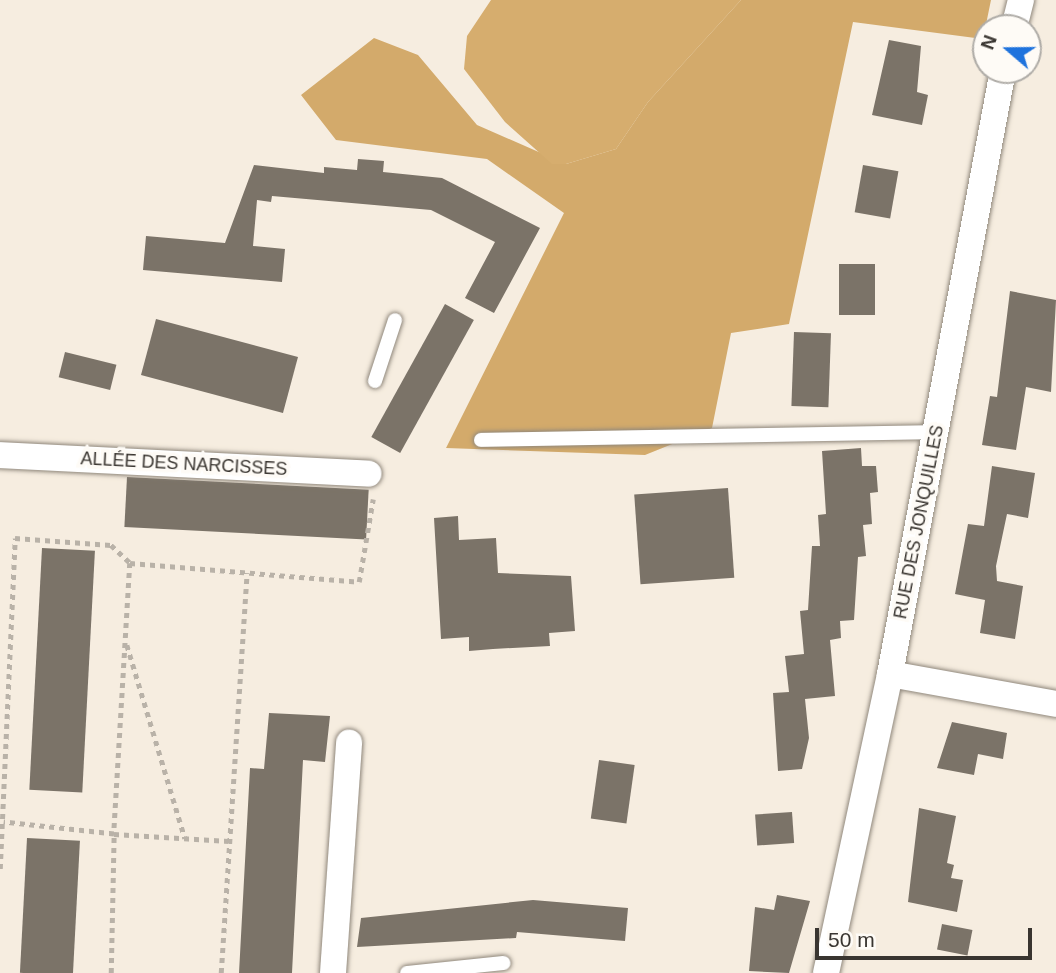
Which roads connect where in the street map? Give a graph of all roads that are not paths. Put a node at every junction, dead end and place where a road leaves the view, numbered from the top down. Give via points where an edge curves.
1 (1000, 84) edge
2 (395, 320) dead end
3 (375, 381) dead end
4 (936, 432) junction
5 (481, 440) dead end
6 (0, 455) edge
7 (369, 474) road end
8 (890, 674) junction
9 (1056, 704) edge
10 (349, 743) dead end
11 (503, 963) dead end
12 (333, 973) edge
13 (407, 973) edge
14 (826, 973) edge

1 - 4 street, RUE DES JONQUILLES
2 - 3 lane
4 - 5 lane
4 - 8 street, RUE DES JONQUILLES
6 - 7 street, ALLÉE DES NARCISSES
8 - 9 street
8 - 14 street, RUE DES JONQUILLES
10 - 12 street
11 - 13 lane

